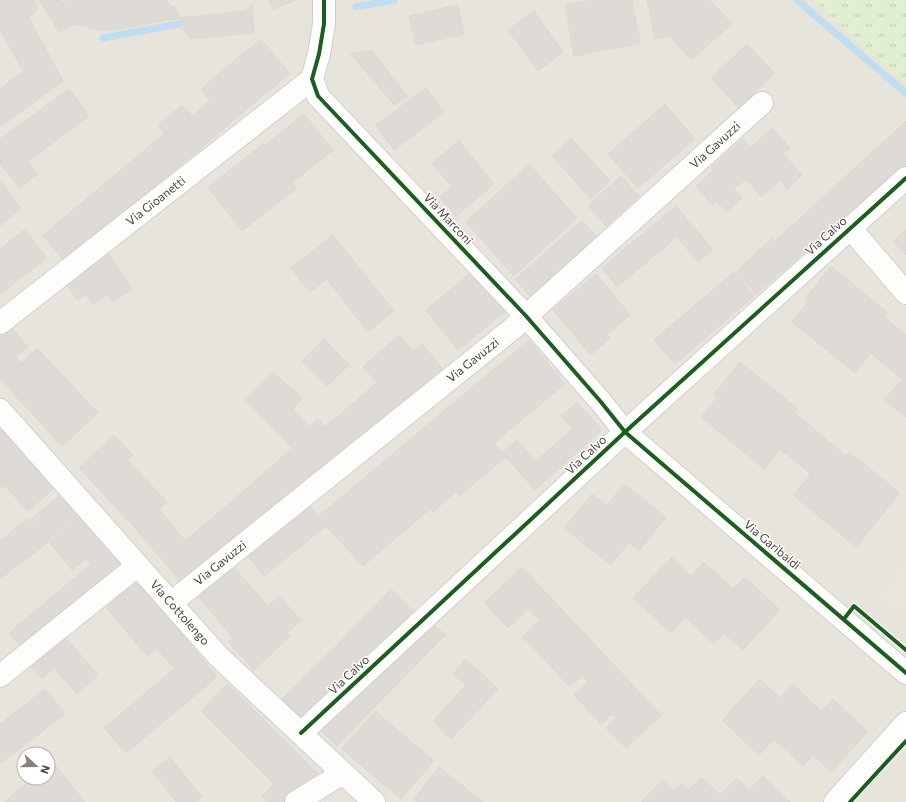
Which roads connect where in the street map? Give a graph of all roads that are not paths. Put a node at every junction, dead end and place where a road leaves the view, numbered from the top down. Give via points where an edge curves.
1 (324, 0) edge
2 (312, 79) junction
3 (762, 103) dead end
4 (906, 178) edge
5 (850, 228) junction
6 (906, 293) edge
7 (526, 316) junction
8 (0, 323) edge
9 (0, 410) edge
10 (625, 432) junction
11 (137, 566) junction
12 (172, 602) junction
13 (906, 673) edge
14 (0, 676) edge
15 (906, 723) edge
16 (301, 734) junction
17 (343, 773) junction
18 (296, 802) edge
19 (374, 802) edge
20 (834, 802) edge

1 - 2 street via 324,24
2 - 7 street, Via Marconi via 318,96
2 - 8 street, Via Gioanetti
3 - 7 street, Via Gavuzzi
4 - 5 street, Via Calvo
5 - 6 street
5 - 10 street, Via Calvo
7 - 10 street, Via Marconi
7 - 12 street, Via Gavuzzi via 512,330
9 - 11 street, Via Cottolengo
10 - 13 street, Via Garibaldi
10 - 16 street, Via Calvo
11 - 12 street, Via Cottolengo
11 - 14 street
12 - 16 street, Via Cottolengo via 218,656
15 - 20 street
16 - 17 street, Via Cottolengo
17 - 18 street
17 - 19 street, Via Cottolengo

